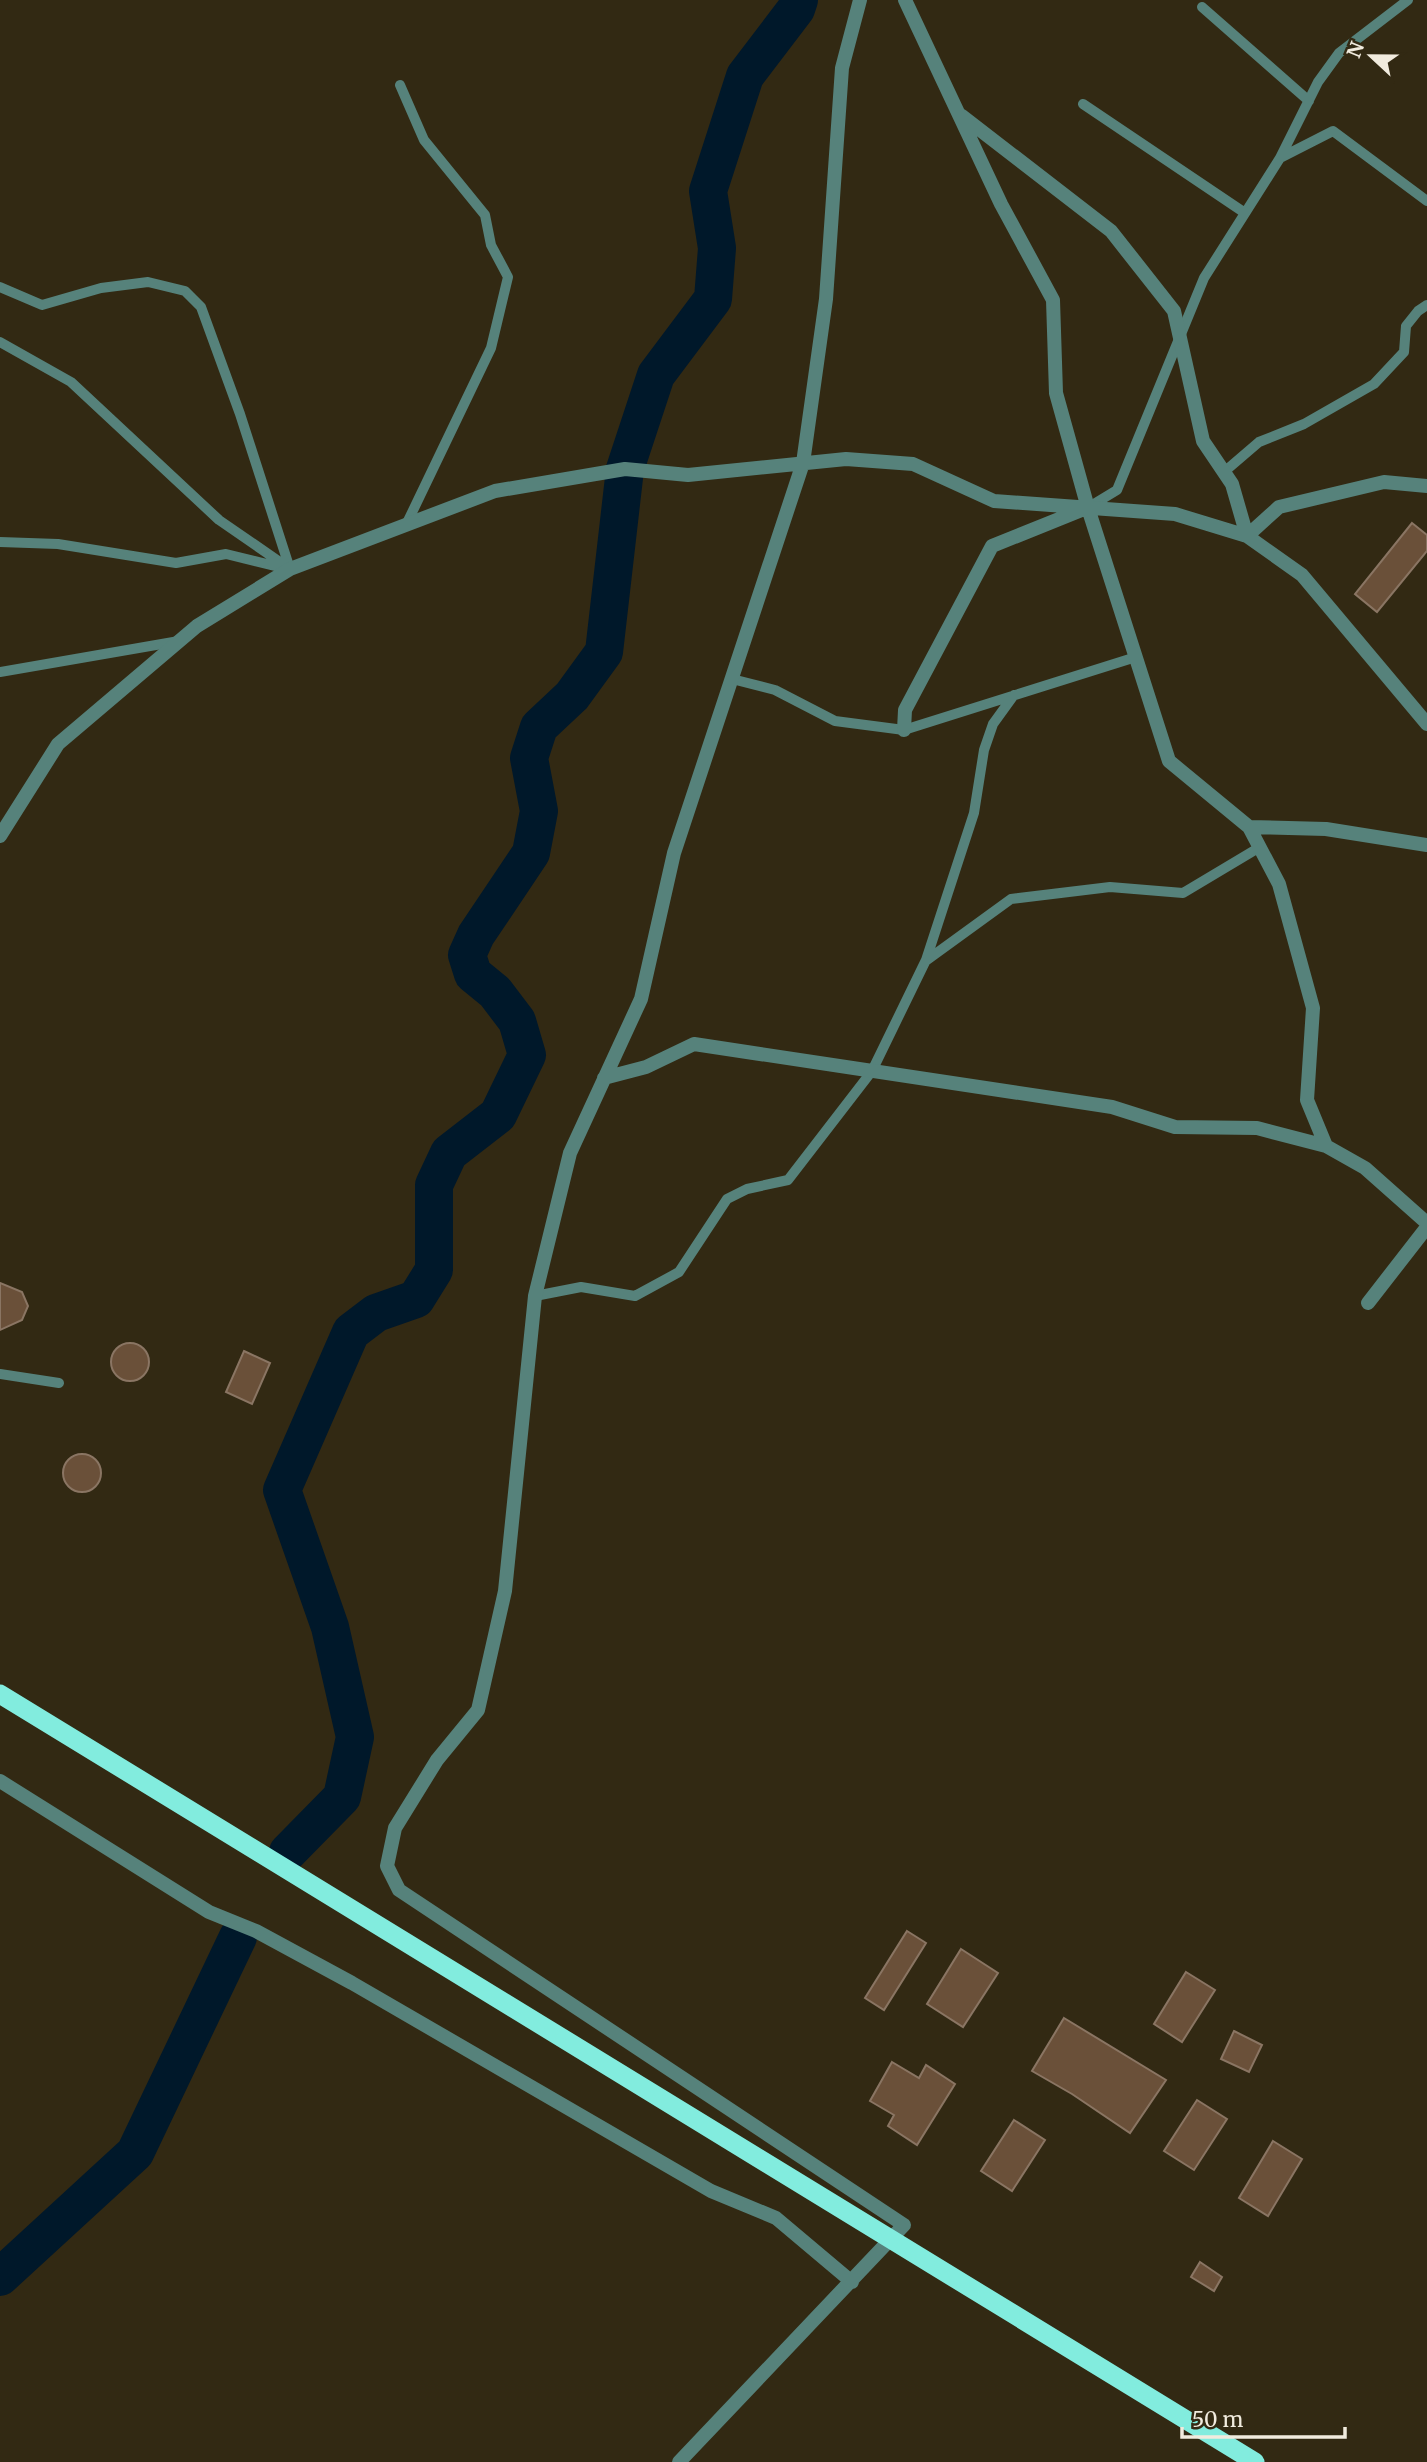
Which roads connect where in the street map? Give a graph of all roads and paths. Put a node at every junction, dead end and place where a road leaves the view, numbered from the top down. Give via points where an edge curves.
1 (859, 0) edge
2 (905, 0) edge
3 (1408, 0) edge
4 (1202, 7) dead end
5 (400, 85) dead end
6 (1309, 101) junction
7 (1083, 104) dead end
8 (958, 113) junction
9 (1280, 158) junction
10 (1427, 201) edge
11 (1245, 213) junction
12 (0, 287) edge
13 (1427, 305) edge
14 (1180, 339) junction
15 (0, 342) edge
16 (803, 463) junction
17 (1224, 472) junction
18 (1427, 486) edge
19 (1088, 508) junction
20 (406, 525) junction
21 (1247, 536) junction
22 (0, 542) edge
23 (290, 569) junction
24 (179, 641) junction
25 (1136, 657) junction
26 (0, 672) edge
27 (732, 679) junction
28 (1014, 695) junction
29 (1427, 724) edge
30 (904, 730) junction
31 (1249, 827) junction
32 (0, 836) edge
33 (1427, 845) edge
34 (1260, 847) junction
35 (926, 960) junction
36 (872, 1071) junction
37 (604, 1078) junction
38 (1326, 1146) junction
39 (1427, 1225) edge
40 (535, 1296) junction
41 (1368, 1303) dead end
42 (0, 1374) edge
43 (59, 1382) dead end
44 (0, 1694) edge
45 (0, 1781) edge
46 (891, 2238) junction
47 (852, 2282) junction
48 (679, 2462) edge
49 (1255, 2462) edge

1 - 16 street via 842,68 826,299
2 - 8 street
3 - 6 lane via 1339,53
4 - 6 lane
5 - 20 lane via 424,141 485,215 491,245 508,277 491,348
6 - 9 lane
7 - 11 lane
8 - 14 street via 1111,231 1174,311
8 - 19 street via 1053,300 1056,393
9 - 10 lane via 1333,131
9 - 11 lane
11 - 14 lane via 1204,278
12 - 23 lane via 41,304 101,288 148,282 185,291 201,307
13 - 17 lane via 1406,326 1404,352 1374,384 1304,424 1259,442
14 - 17 street via 1203,441
14 - 19 lane via 1117,490
15 - 23 lane via 71,382 219,520
16 - 19 street via 846,459 913,464 994,500
16 - 20 street via 688,475 625,469 495,491
16 - 27 street
17 - 21 street
18 - 21 street via 1384,482 1279,507
19 - 21 street via 1175,514
19 - 25 street
19 - 30 street via 992,546 905,710
20 - 23 street
21 - 29 street via 1302,575
22 - 23 lane via 58,544 176,563 226,554
23 - 24 street
24 - 26 lane
24 - 32 street via 58,744
25 - 28 lane
25 - 31 street via 1169,761
27 - 30 lane via 775,690 835,721
27 - 37 street via 674,853 640,999
28 - 30 lane
28 - 35 lane via 993,724 984,750 974,813
31 - 33 street via 1326,830
31 - 34 street
34 - 35 lane via 1183,893 1110,887 1011,899
34 - 38 street via 1279,884 1313,1008 1307,1100
35 - 36 lane
36 - 37 street via 694,1044 646,1067
36 - 38 street via 1112,1107 1175,1127 1257,1128
36 - 40 lane via 788,1180 747,1189 727,1199 679,1272 635,1296 581,1287
37 - 40 street via 570,1153
38 - 39 street via 1365,1168
39 - 41 street
40 - 46 street via 505,1591 478,1710 437,1760 395,1828 387,1866 399,1890 904,2225
42 - 43 lane
44 - 46 highway
45 - 47 street via 209,1912 256,1931 352,1983 710,2191 776,2218
46 - 47 street
46 - 49 highway
47 - 48 street

